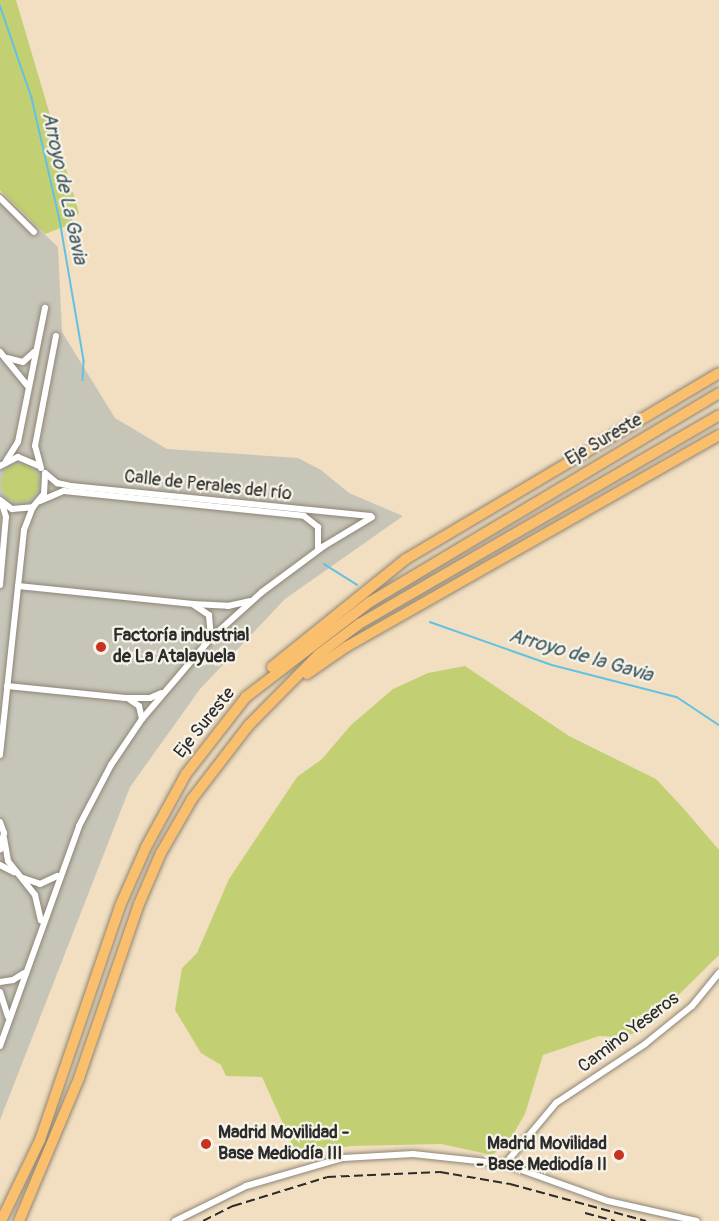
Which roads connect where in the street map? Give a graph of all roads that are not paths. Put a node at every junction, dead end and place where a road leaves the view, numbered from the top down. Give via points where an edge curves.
1 (0, 198) edge
2 (34, 232) dead end
3 (45, 308) dead end
4 (56, 336) dead end
5 (34, 352) junction
6 (3, 355) edge
7 (719, 373) edge
8 (27, 385) junction
9 (719, 393) edge
10 (719, 415) edge
11 (719, 435) edge
12 (6, 461) junction
13 (0, 466) edge
14 (43, 471) junction
15 (0, 500) edge
16 (40, 501) junction
17 (33, 507) junction
18 (316, 552) junction
19 (0, 585) edge
20 (18, 586) junction
21 (253, 600) junction
22 (194, 604) junction
23 (211, 638) junction
24 (7, 686) junction
25 (163, 692) junction
26 (246, 697) junction
27 (125, 698) junction
28 (265, 708) junction
29 (142, 719) junction
30 (0, 755) edge
31 (0, 822) edge
32 (4, 838) junction
33 (0, 850) edge
34 (0, 865) edge
35 (59, 873) junction
36 (17, 874) junction
37 (41, 925) junction
38 (25, 973) junction
39 (719, 973) edge
40 (0, 982) edge
41 (0, 992) edge
42 (8, 1023) junction
43 (0, 1046) edge
44 (505, 1164) junction
45 (1, 1221) edge
46 (19, 1221) edge
47 (175, 1221) edge
48 (697, 1221) edge

1 - 2 street
3 - 5 street
4 - 14 street via 35,446
5 - 6 street via 19,362
5 - 8 street
6 - 8 street
7 - 26 highway via 406,559 300,641
8 - 12 street via 16,446
9 - 26 highway, Eje Sureste via 370,602
10 - 28 highway, Eje Sureste via 359,624 318,655
11 - 28 highway via 346,647
12 - 13 street
12 - 14 street, Calle de Perales del río via 24,457
14 - 16 street via 46,487
14 - 18 street, Calle de Perales del río via 57,483 71,486 372,516
15 - 17 street via 12,509
15 - 19 street via 6,517
16 - 17 street
16 - 18 street, Calle de Perales del río via 64,491 304,516 318,527 320,541
17 - 20 street via 24,525
18 - 21 street
20 - 22 street
20 - 24 street
21 - 22 street via 228,606
21 - 23 street
22 - 23 street via 209,615
23 - 25 street
24 - 27 street
24 - 30 street
25 - 27 street via 150,698
25 - 29 street
26 - 45 highway, Eje Sureste via 186,774 146,847 120,906 40,1140
27 - 29 street via 139,706
28 - 46 highway, Eje Sureste via 217,763 161,853 139,904 79,1078
29 - 35 street via 111,765
31 - 32 street
32 - 33 street
32 - 36 street via 8,861
34 - 36 street
35 - 36 street via 40,884
35 - 37 street
36 - 37 street via 35,895
37 - 38 street
38 - 40 street
38 - 42 street
39 - 44 street, Camino Yeseros via 692,1006 645,1044 556,1103
41 - 42 street
42 - 43 street
44 - 47 street via 413,1154 343,1158 246,1186
44 - 48 street via 609,1200

